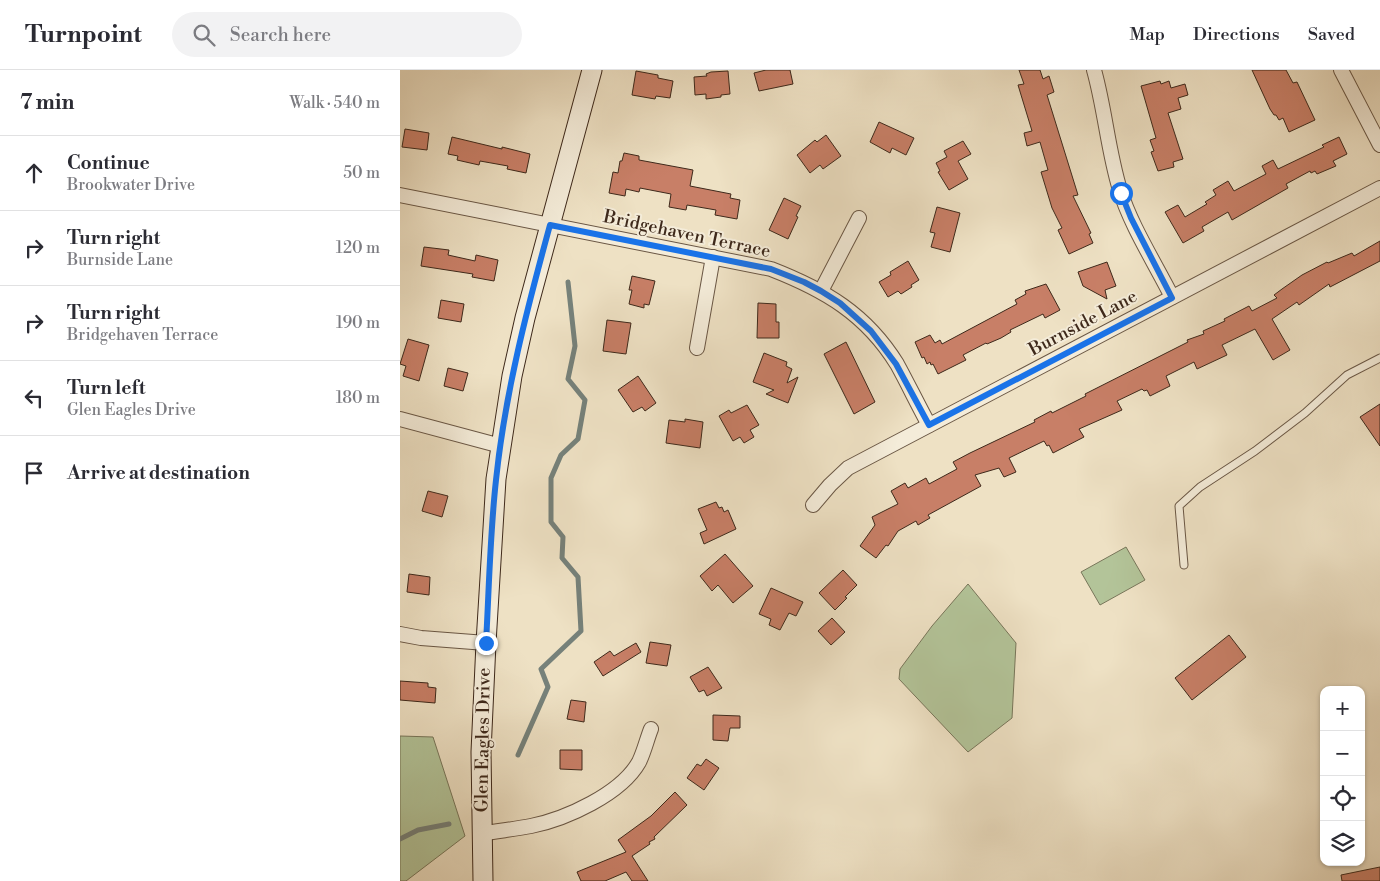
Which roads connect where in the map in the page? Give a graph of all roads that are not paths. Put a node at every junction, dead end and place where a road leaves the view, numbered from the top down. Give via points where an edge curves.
1 (592, 70) edge
2 (1094, 70) edge
3 (1340, 70) edge
4 (1380, 146) edge
5 (1380, 188) edge
6 (400, 195) edge
7 (859, 218) dead end
8 (550, 225) junction
9 (713, 257) junction
10 (821, 291) junction
11 (1172, 298) junction
12 (697, 348) dead end
13 (1380, 358) edge
14 (400, 419) edge
15 (929, 425) junction
16 (501, 446) junction
17 (813, 505) dead end
18 (1184, 565) dead end
19 (400, 634) edge
20 (486, 643) junction
21 (651, 729) dead end
22 (481, 834) junction
23 (483, 881) edge

1 - 8 street, Glen Eagles Drive
2 - 11 street via 1111,160 1121,193
3 - 4 street
5 - 11 street, Burnside Lane
6 - 8 street, Bridgehaven Terrace
7 - 10 street
8 - 9 street, Bridgehaven Terrace
8 - 16 street, Glen Eagles Drive via 512,376
9 - 10 street, Bridgehaven Terrace via 771,269
9 - 12 street
10 - 15 street, Bridgehaven Terrace via 871,331 896,364
11 - 15 street, Burnside Lane
13 - 18 lane via 1347,374 1305,413 1200,487 1179,506
14 - 16 street
15 - 17 street, Burnside Lane via 848,468
16 - 20 street, Glen Eagles Drive
19 - 20 street
20 - 22 street, Glen Eagles Drive
21 - 22 street via 640,760 631,773 605,794 553,820
22 - 23 street, Glen Eagles Drive

